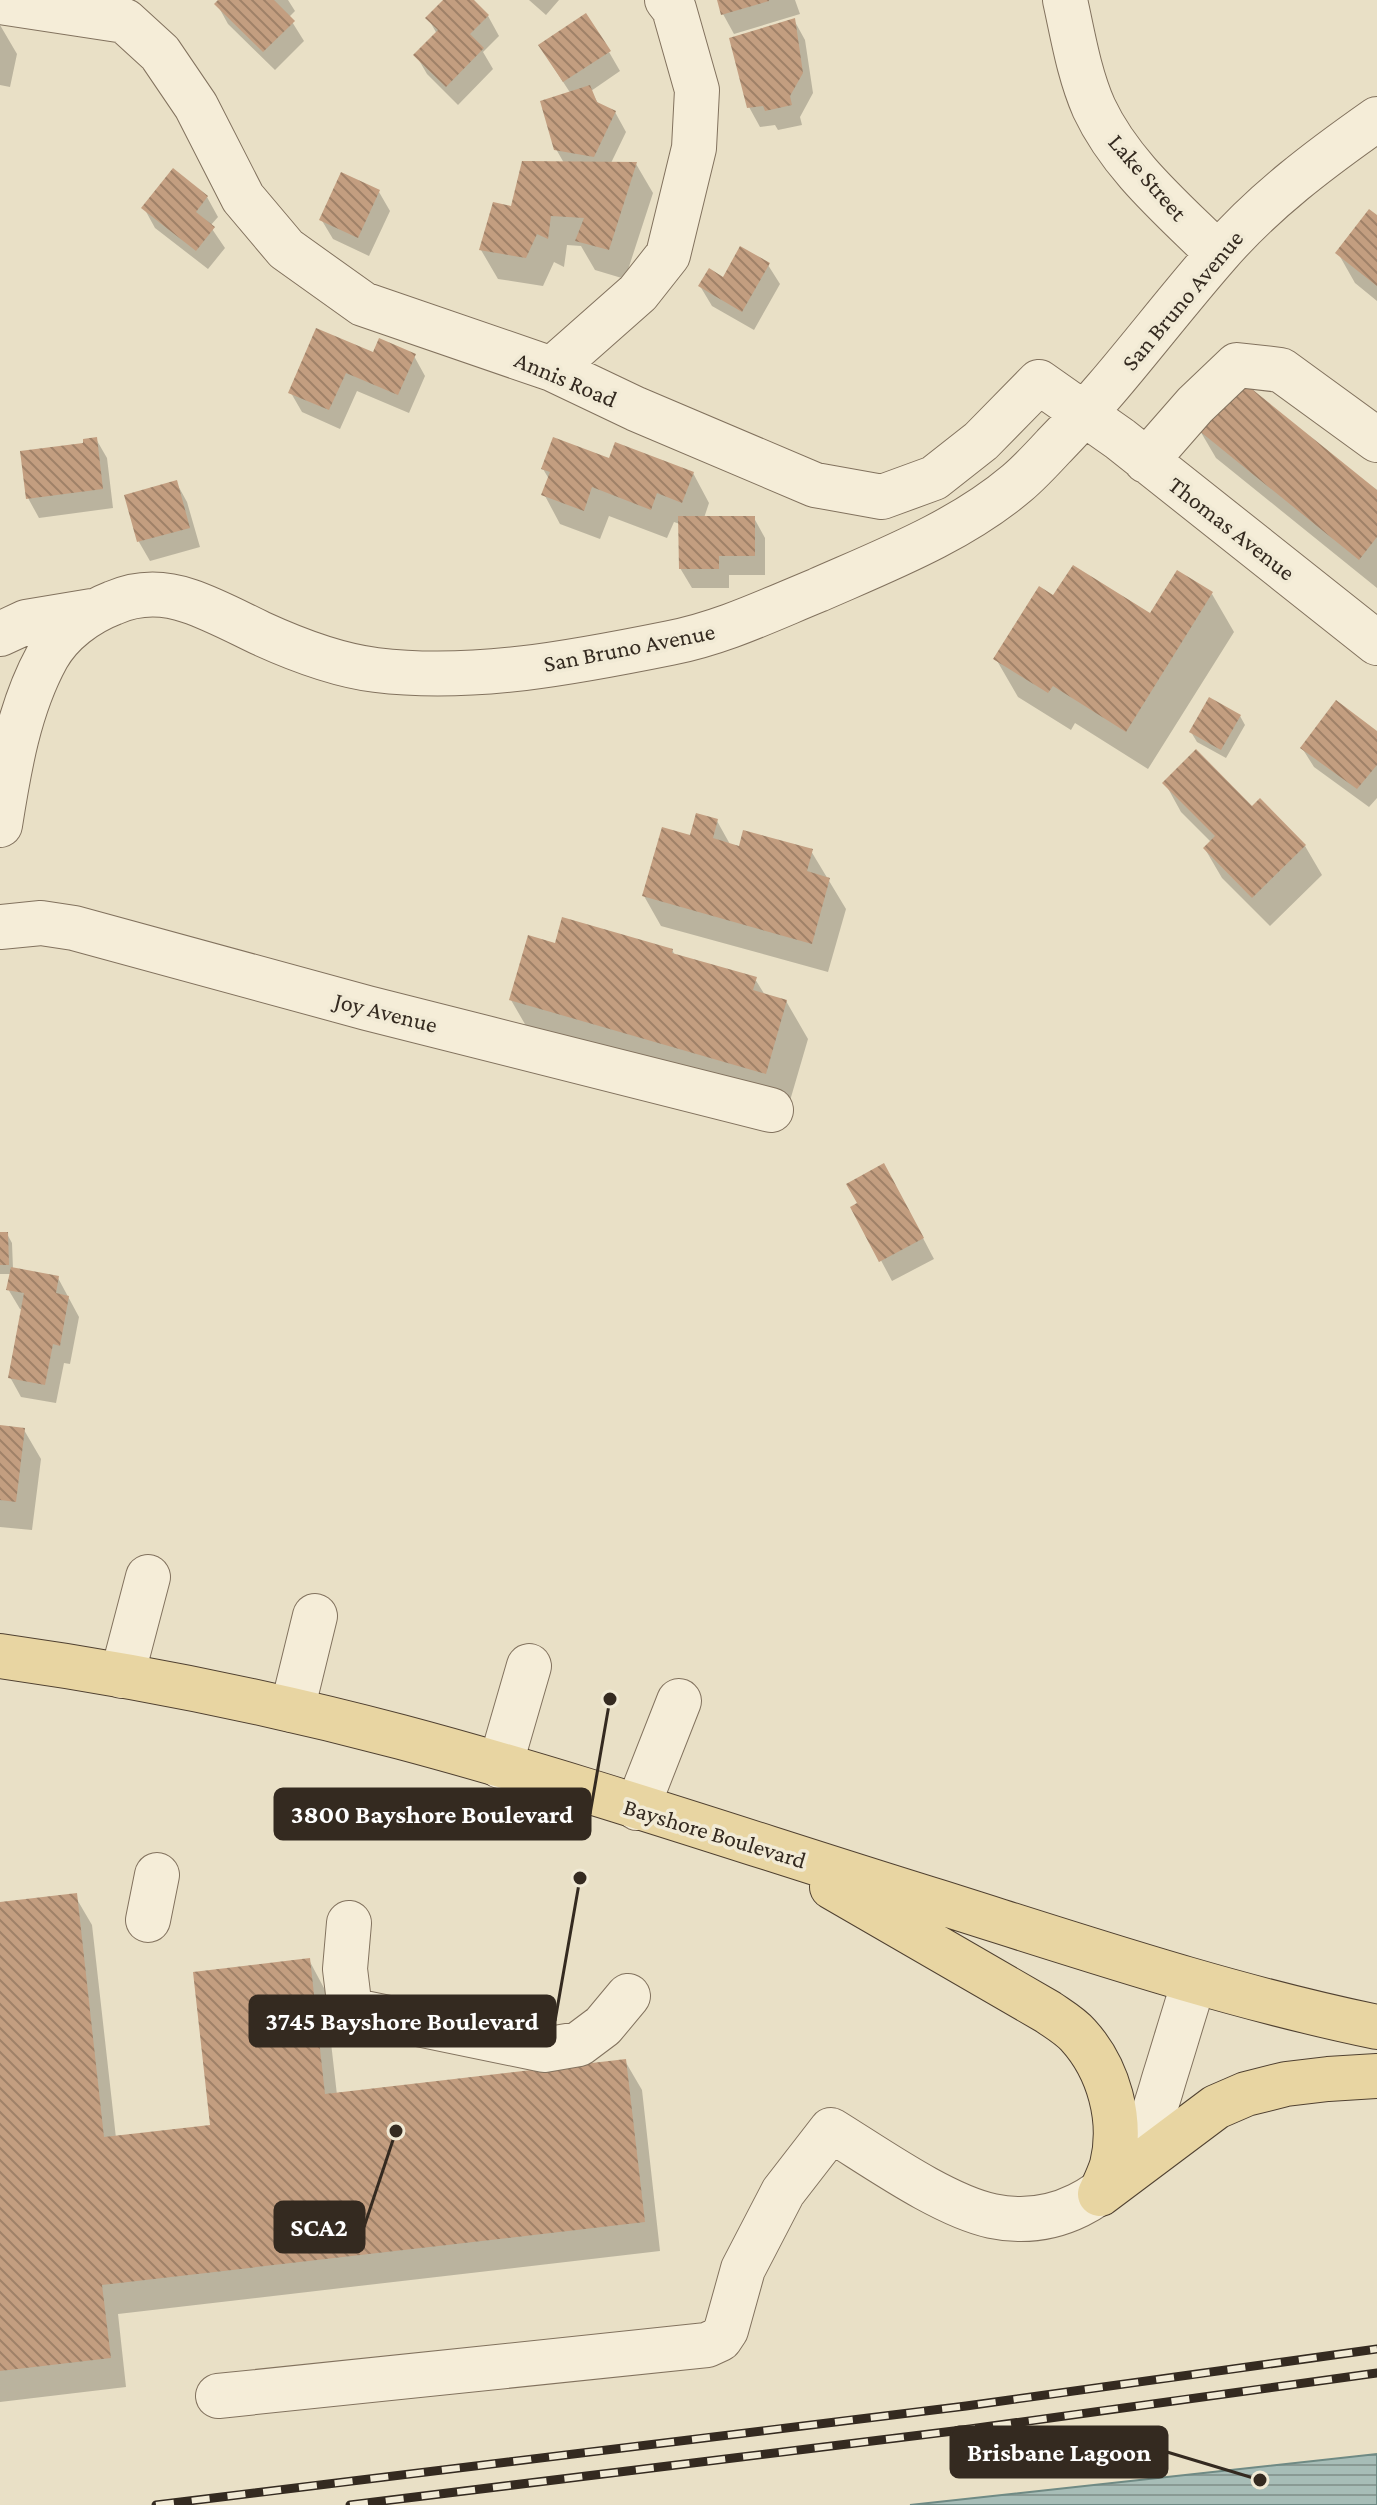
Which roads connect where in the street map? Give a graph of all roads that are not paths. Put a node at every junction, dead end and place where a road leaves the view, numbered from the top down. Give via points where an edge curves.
1 (667, 0) edge
2 (1065, 0) edge
3 (0, 2) edge
4 (1377, 119) edge
5 (1218, 254) junction
6 (552, 369) junction
7 (1086, 413) junction
8 (1377, 440) edge
9 (1146, 461) junction
10 (92, 611) junction
11 (0, 634) edge
12 (1377, 643) edge
13 (0, 825) edge
14 (0, 927) edge
15 (771, 1110) dead end
16 (148, 1577) dead end
17 (315, 1616) dead end
18 (0, 1656) edge
19 (529, 1666) dead end
20 (122, 1676) junction
21 (679, 1701) dead end
22 (292, 1710) junction
23 (500, 1766) junction
24 (637, 1808) junction
25 (760, 1847) junction
26 (157, 1875) dead end
27 (148, 1920) dead end
28 (349, 1923) dead end
29 (1194, 1982) junction
30 (628, 1996) dead end
31 (1377, 2027) edge
32 (1377, 2076) edge
33 (1100, 2194) junction
34 (218, 2396) dead end

1 - 6 street via 697,90 694,148 668,255 638,293
2 - 5 street, Lake Street via 1084,79 1107,132 1153,189
3 - 6 street, Annis Road via 125,21 160,53 196,106 243,198 286,249 363,304
4 - 5 street, San Bruno Avenue via 1273,199
5 - 7 street, San Bruno Avenue
6 - 7 street, Annis Road via 815,485 882,497 934,478 981,441 1039,382
7 - 9 street, Thomas Avenue
7 - 10 street, San Bruno Avenue via 1020,481 974,515 897,556 775,608 673,643 526,667 406,672 374,670 313,654 162,594 126,597
8 - 9 street via 1281,370 1237,365
9 - 12 street, Thomas Avenue
10 - 11 street via 26,622
10 - 13 street, San Bruno Avenue via 48,654 23,716
14 - 15 street, Joy Avenue via 41,923 74,928 469,1017
16 - 20 street
17 - 22 street
18 - 20 main road, Bayshore Boulevard
19 - 23 street
20 - 22 main road, Bayshore Boulevard
21 - 24 street
22 - 23 main road, Bayshore Boulevard
23 - 24 main road, Bayshore Boulevard
24 - 25 main road, Bayshore Boulevard
25 - 29 main road, Bayshore Boulevard
25 - 33 main road via 1048,2012 1077,2034 1098,2060 1111,2093 1112,2164
26 - 27 street
28 - 30 street via 345,1969 350,2010 544,2050 579,2044
29 - 31 main road, Bayshore Boulevard
29 - 33 street via 1141,2144
32 - 33 main road via 1286,2084 1246,2094 1216,2107
33 - 34 street via 1067,2212 1028,2219 993,2216 961,2206 831,2130 733,2269 726,2330 707,2345

